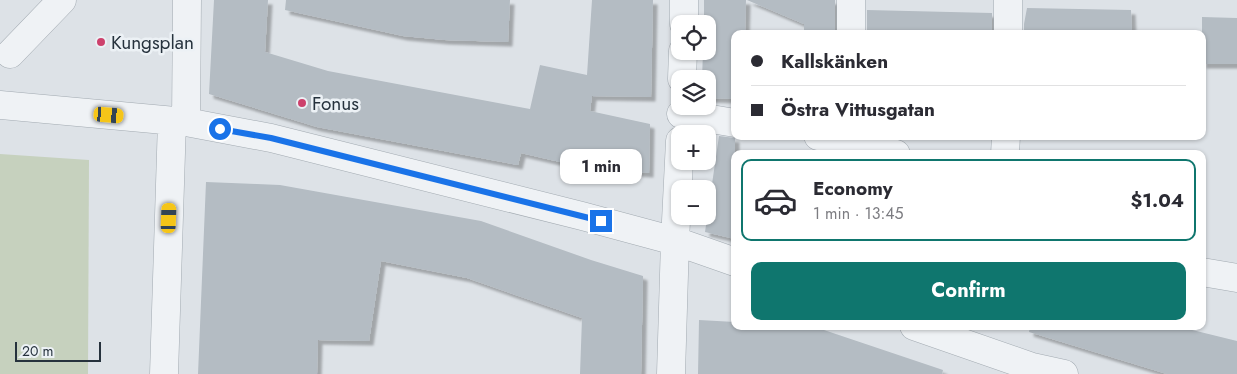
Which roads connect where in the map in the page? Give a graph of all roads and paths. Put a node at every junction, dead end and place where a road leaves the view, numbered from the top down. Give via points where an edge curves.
1 (62, 0) edge
2 (188, 0) edge
3 (684, 0) edge
4 (851, 0) edge
5 (1008, 0) edge
6 (684, 15) edge
7 (851, 30) edge
8 (1008, 30) edge
9 (10, 54) dead end
10 (0, 105) edge
11 (681, 118) edge
12 (179, 122) junction
13 (731, 123) edge
14 (855, 140) edge
15 (884, 150) edge
16 (679, 170) edge
17 (675, 241) junction
18 (731, 261) edge
19 (1206, 273) edge
20 (1237, 278) edge
21 (926, 330) edge
22 (164, 374) edge
23 (671, 374) edge
24 (1064, 374) edge

1 - 9 street
2 - 12 street
3 - 6 street
4 - 7 street
5 - 8 street
10 - 12 street
11 - 13 street
12 - 17 street via 271,138
12 - 22 street
14 - 15 street
16 - 17 street
17 - 18 street
17 - 23 street
19 - 20 street
21 - 24 street via 1032,367

